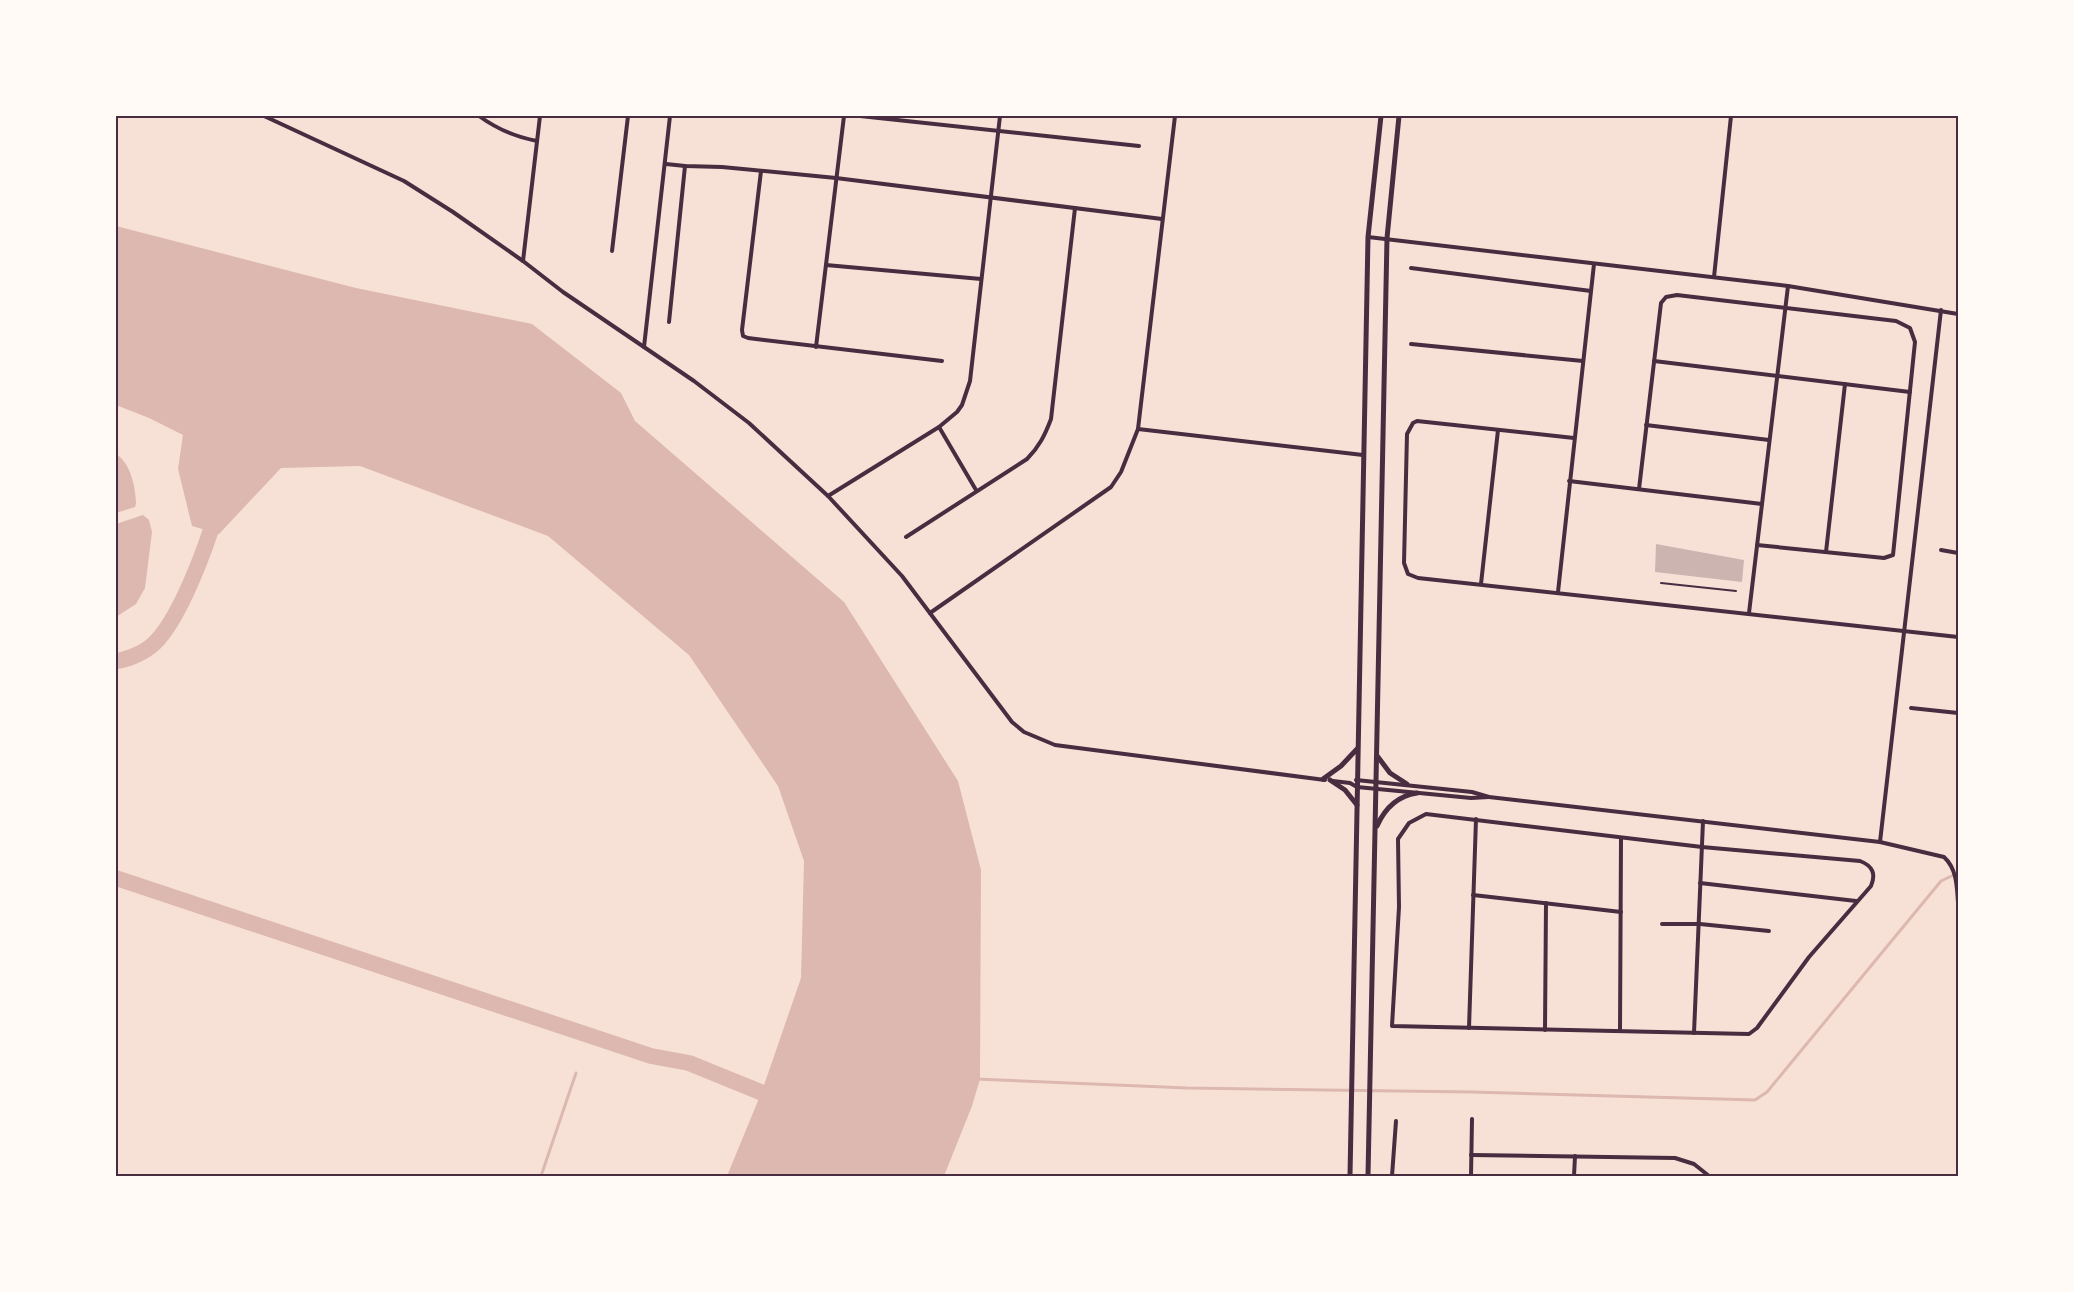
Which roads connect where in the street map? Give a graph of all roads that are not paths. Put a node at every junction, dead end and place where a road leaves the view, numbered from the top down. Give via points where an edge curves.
1 (264, 116) edge
2 (479, 116) edge
3 (540, 116) edge
4 (628, 116) edge
5 (670, 116) edge
6 (844, 116) edge
7 (860, 116) edge
8 (1000, 116) edge
9 (1175, 116) edge
10 (1381, 116) edge
11 (1399, 116) edge
12 (1731, 116) edge
13 (998, 130) junction
14 (537, 141) junction
15 (1139, 146) dead end
16 (666, 164) junction
17 (685, 166) junction
18 (761, 171) junction
19 (836, 178) junction
20 (990, 198) junction
21 (1074, 208) junction
22 (1162, 219) junction
23 (1368, 237) junction
24 (1387, 238) junction
25 (612, 251) dead end
26 (523, 261) junction
27 (1594, 264) junction
28 (826, 265) junction
29 (1411, 268) dead end
30 (1714, 277) junction
31 (981, 279) junction
32 (1788, 286) junction
33 (1591, 291) junction
34 (1785, 308) junction
35 (1941, 310) junction
36 (1959, 314) edge
37 (669, 322) dead end
38 (1410, 344) dead end
39 (644, 346) junction
40 (816, 347) junction
41 (1654, 360) junction
42 (942, 361) dead end
43 (1583, 361) junction
44 (1777, 376) junction
45 (1845, 384) junction
46 (1910, 392) junction
47 (1646, 425) junction
48 (939, 427) junction
49 (1137, 429) junction
50 (1498, 430) junction
51 (1574, 438) junction
52 (1769, 440) junction
53 (1363, 455) junction
54 (1569, 481) junction
55 (1639, 489) junction
56 (976, 490) junction
57 (828, 496) junction
58 (1762, 504) junction
59 (906, 537) dead end
60 (1757, 544) junction
61 (1941, 550) dead end
62 (1826, 552) junction
63 (1959, 553) edge
64 (1661, 582) dead end
65 (1480, 584) junction
66 (1736, 591) dead end
67 (1558, 592) junction
68 (930, 613) junction
69 (1749, 613) junction
70 (1904, 630) junction
71 (1959, 637) edge
72 (1911, 708) dead end
73 (1959, 713) edge
74 (1358, 748) junction
75 (1377, 755) junction
76 (1323, 779) junction
77 (1357, 779) junction
78 (1330, 780) junction
79 (1377, 781) junction
80 (1350, 783) junction
81 (1407, 784) junction
82 (1357, 787) junction
83 (1376, 789) junction
84 (1417, 793) junction
85 (1489, 797) junction
86 (1357, 805) junction
87 (1476, 819) junction
88 (1703, 821) junction
89 (1375, 830) junction
90 (1621, 838) junction
91 (1880, 842) junction
92 (1702, 847) junction
93 (1701, 883) junction
94 (1473, 895) junction
95 (1857, 901) junction
96 (1546, 903) junction
97 (1959, 903) edge
98 (1621, 912) junction
99 (1662, 924) dead end
100 (1700, 924) junction
101 (1769, 931) dead end
102 (1469, 1028) junction
103 (1545, 1029) junction
104 (1620, 1031) junction
105 (1694, 1033) junction
106 (1472, 1119) dead end
107 (1396, 1121) dead end
108 (1471, 1155) junction
109 (1575, 1156) junction
110 (1350, 1176) edge
111 (1368, 1176) edge
112 (1392, 1176) edge
113 (1471, 1176) edge
114 (1574, 1176) edge
115 (1708, 1176) edge

1 - 26 street via 404,181
2 - 14 street via 504,131
3 - 14 street
4 - 25 street
5 - 16 street
6 - 19 street
7 - 13 street
8 - 13 street
9 - 22 street
10 - 23 street
11 - 24 street
12 - 30 street
13 - 15 street
13 - 20 street
14 - 26 street
16 - 17 street
16 - 39 street
17 - 18 street
17 - 37 street
18 - 19 street
18 - 40 street via 743,336
19 - 20 street
19 - 28 street
20 - 21 street
20 - 31 street
21 - 22 street
21 - 56 street via 1051,419 1038,448 1027,459
22 - 49 street
23 - 24 street
23 - 53 street
24 - 27 street
24 - 75 street
26 - 39 street
27 - 30 street
27 - 33 street
28 - 31 street
28 - 40 street
29 - 33 street
30 - 32 street
31 - 48 street via 967,393 957,412
32 - 34 street
32 - 35 street
33 - 43 street
34 - 41 street via 1677,295 1666,297 1660,303
34 - 44 street
34 - 46 street via 1896,321 1910,328 1916,342
35 - 36 street
35 - 70 street
38 - 43 street
39 - 57 street via 749,423
40 - 42 street
41 - 44 street
41 - 47 street
43 - 51 street
44 - 45 street
44 - 52 street
45 - 46 street
45 - 62 street
46 - 62 street via 1894,550 1884,558
47 - 52 street
47 - 55 street
48 - 56 street
48 - 57 street
49 - 53 street
49 - 68 street via 1111,488
50 - 51 street
50 - 65 street
50 - 65 street via 1417,421 1410,425 1407,434 1404,563 1408,574
51 - 54 street
52 - 58 street
53 - 74 street
54 - 55 street
54 - 67 street
55 - 58 street
56 - 59 street
57 - 68 street via 902,576
58 - 60 street
60 - 62 street
60 - 69 street
61 - 63 street
64 - 66 lane
65 - 67 street
67 - 69 street
68 - 76 street via 1012,722 1038,740 1090,751
69 - 70 street
70 - 71 street
70 - 91 street
72 - 73 street
74 - 76 street
74 - 77 street
75 - 79 street
75 - 81 street via 1390,773
76 - 78 street
77 - 79 street
77 - 80 street
77 - 82 street
78 - 80 street
78 - 86 street
79 - 81 street
79 - 83 street
80 - 82 street
81 - 85 street
82 - 83 street
82 - 86 street
83 - 84 street
83 - 89 street
84 - 85 street
84 - 89 street via 1404,795 1391,804
85 - 88 street
86 - 110 street
87 - 90 street
87 - 94 street
87 - 102 street via 1426,814 1409,822 1398,839 1399,907 1392,1026
88 - 91 street
88 - 92 street
89 - 111 street
90 - 92 street
90 - 98 street
91 - 97 street via 1944,857 1956,877
92 - 93 street
92 - 95 street via 1860,861 1873,870 1874,879
93 - 95 street
93 - 100 street
94 - 96 street
94 - 102 street
95 - 105 street via 1753,1032
96 - 98 street
96 - 103 street
98 - 104 street
99 - 100 street
100 - 101 street
100 - 105 street
102 - 103 street
103 - 104 street
104 - 105 street
106 - 108 street
107 - 112 street
108 - 109 street
108 - 113 street
109 - 114 street
109 - 115 street via 1675,1158 1694,1164

